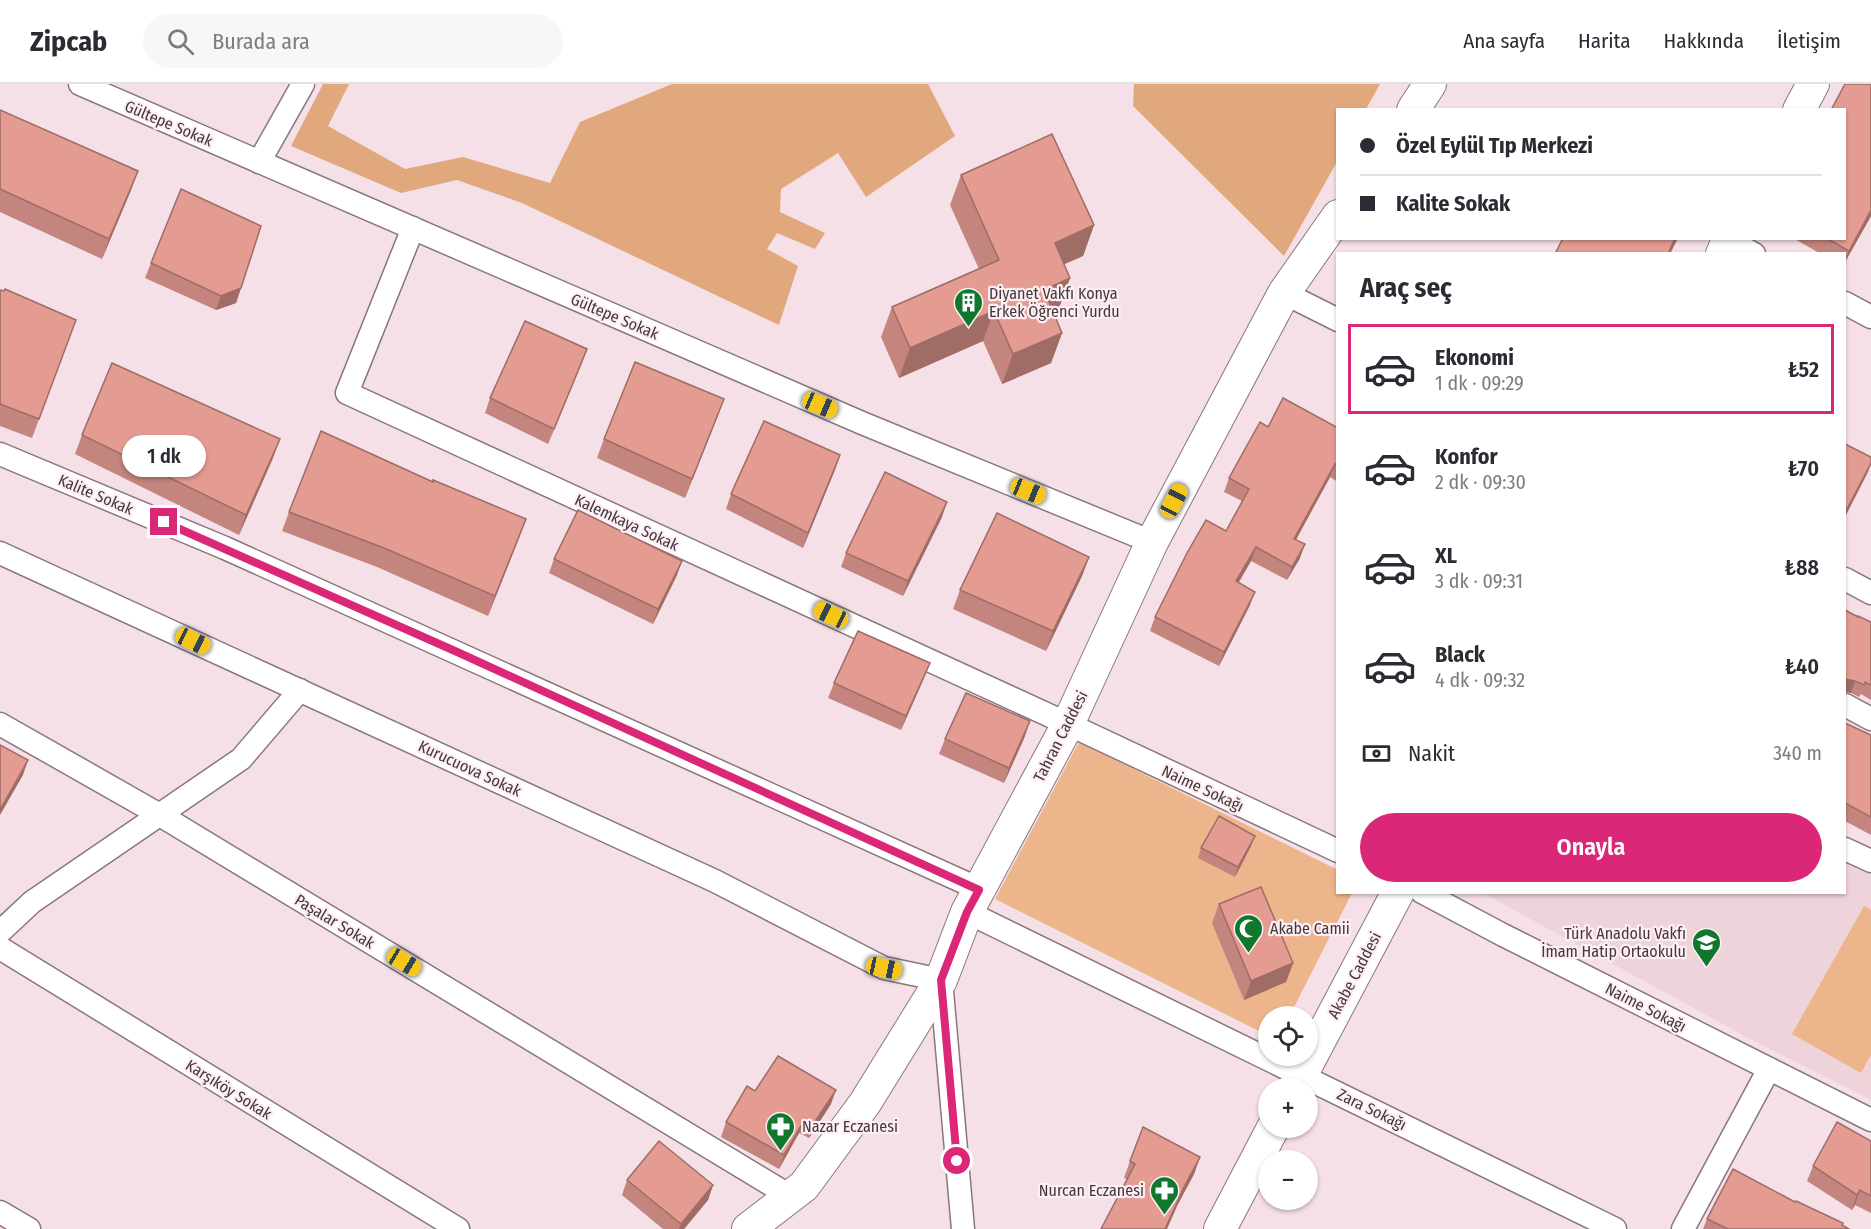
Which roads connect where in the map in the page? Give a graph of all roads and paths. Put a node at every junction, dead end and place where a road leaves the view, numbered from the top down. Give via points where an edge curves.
1 (80, 84) edge
2 (303, 84) edge
3 (1416, 84) edge
4 (1430, 84) edge
5 (1813, 84) edge
6 (1407, 108) edge
7 (1414, 108) edge
8 (1800, 108) edge
9 (259, 162) junction
10 (1336, 219) edge
11 (413, 228) junction
12 (1284, 292) junction
13 (1846, 304) edge
14 (1871, 317) edge
15 (1336, 319) edge
16 (0, 454) edge
17 (1152, 542) junction
18 (0, 553) edge
19 (1846, 580) edge
20 (1871, 592) edge
21 (300, 690) junction
22 (1846, 706) edge
23 (1871, 719) edge
24 (0, 724) edge
25 (1068, 724) junction
26 (160, 815) junction
27 (1846, 849) edge
28 (1336, 850) edge
29 (1871, 861) edge
30 (1397, 894) edge
31 (1426, 894) edge
32 (973, 901) junction
33 (0, 932) edge
34 (0, 948) edge
35 (941, 980) junction
36 (1770, 1069) junction
37 (1291, 1078) edge
38 (1300, 1078) edge
39 (1318, 1091) edge
40 (1871, 1120) edge
41 (1268, 1138) edge
42 (790, 1196) junction
43 (0, 1212) edge
44 (29, 1229) edge
45 (458, 1229) edge
46 (748, 1229) edge
47 (963, 1229) edge
48 (1220, 1229) edge
49 (1615, 1229) edge
50 (1683, 1229) edge

1 - 9 street, Gültepe Sokak
2 - 9 street
3 - 6 street
4 - 7 street
5 - 8 street
9 - 11 street, Gültepe Sokak
10 - 12 street, Tahran Caddesi
11 - 17 street, Gültepe Sokak via 862,423
11 - 25 street, Kalemkaya Sokak via 347,393
12 - 15 street
12 - 17 street, Tahran Caddesi
13 - 14 street
16 - 32 street, Kalite Sokak via 225,548
17 - 25 street, Tahran Caddesi
18 - 21 street, Kurucuova Sokak
19 - 20 street
21 - 26 street via 242,759
21 - 35 street, Kurucuova Sokak via 715,880 884,968
22 - 23 street
24 - 26 street, Paşalar Sokak
25 - 28 street, Naime Sokağı
25 - 32 street, Tahran Caddesi
26 - 33 street via 32,902
26 - 42 street, Paşalar Sokak
27 - 29 street
30 - 38 street, Akabe Caddesi
31 - 36 street, Naime Sokağı
32 - 35 street, Tahran Caddesi
32 - 37 street, Zara Sokağı
34 - 45 street, Karşıköy Sokak
35 - 42 street, Tahran Caddesi via 865,1103 804,1186
35 - 47 street
36 - 40 street, Naime Sokağı
36 - 50 street
39 - 49 street, Zara Sokağı
41 - 48 street
42 - 46 street, Tahran Caddesi
43 - 44 street

